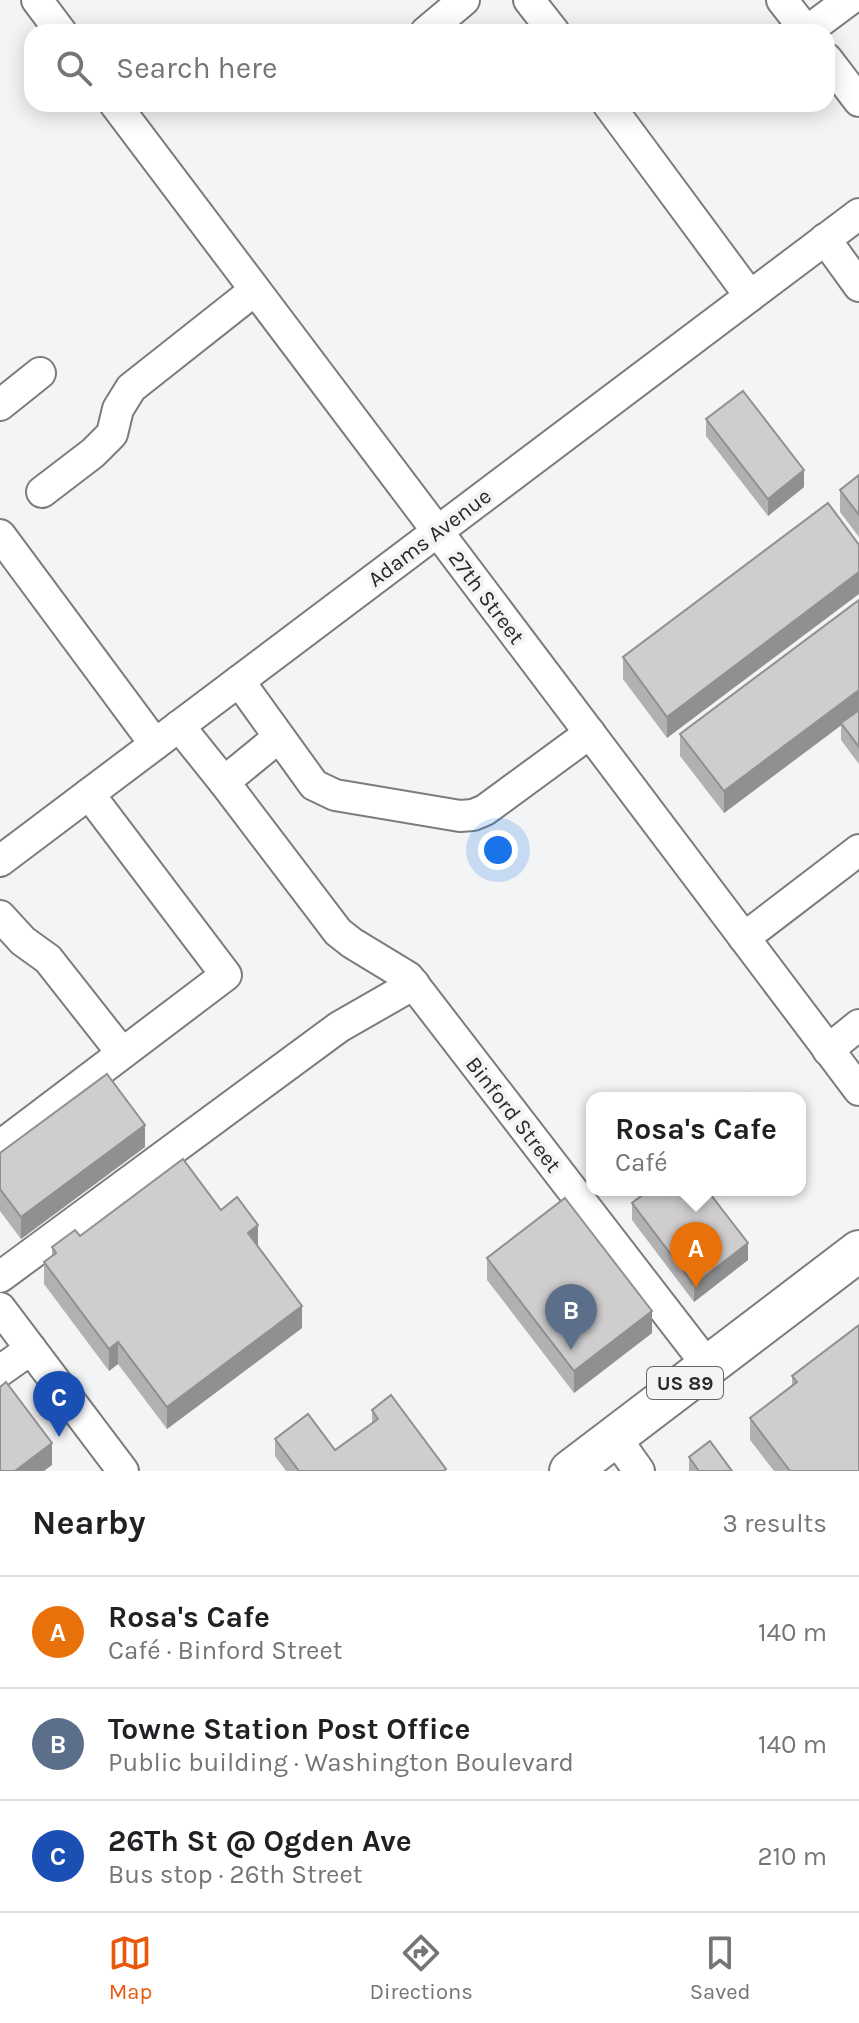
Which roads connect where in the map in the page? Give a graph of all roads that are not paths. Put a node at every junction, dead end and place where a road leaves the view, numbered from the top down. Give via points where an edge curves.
1 (37, 0) edge
2 (464, 0) edge
3 (529, 0) edge
4 (782, 0) edge
5 (849, 0) edge
6 (55, 24) edge
7 (436, 24) edge
8 (548, 24) edge
9 (800, 24) edge
10 (817, 24) edge
11 (835, 70) edge
12 (859, 101) edge
13 (121, 112) edge
14 (614, 112) edge
15 (859, 214) edge
16 (825, 239) junction
17 (859, 286) edge
18 (255, 290) junction
19 (750, 296) junction
20 (40, 373) dead end
21 (0, 405) edge
22 (42, 492) dead end
23 (437, 531) junction
24 (0, 535) edge
25 (239, 681) junction
26 (590, 733) junction
27 (167, 735) junction
28 (279, 737) junction
29 (224, 782) junction
30 (89, 794) junction
31 (859, 850) edge
32 (0, 861) edge
33 (0, 916) edge
34 (744, 938) junction
35 (411, 981) junction
36 (859, 1025) edge
37 (828, 1050) junction
38 (122, 1053) junction
39 (859, 1090) edge
40 (0, 1146) edge
41 (859, 1251) edge
42 (0, 1277) edge
43 (0, 1308) edge
44 (31, 1349) junction
45 (708, 1366) junction
46 (0, 1371) edge
47 (615, 1437) junction
48 (123, 1471) edge
49 (570, 1471) edge
50 (639, 1471) edge

1 - 6 street
2 - 7 street
3 - 8 street
4 - 9 street
5 - 10 street
11 - 12 street
13 - 18 street, 27th Street
14 - 19 street
15 - 16 street, Adams Avenue
16 - 17 street
16 - 19 street, Adams Avenue
18 - 22 street via 131,388 112,434
18 - 23 street, 27th Street
19 - 23 street, Adams Avenue
20 - 21 street
23 - 25 street, Adams Avenue
23 - 26 street, 27th Street
24 - 27 street
25 - 27 street, Adams Avenue
25 - 28 street
26 - 28 street via 485,810 460,816 322,791
26 - 34 street, 27th Street
27 - 29 street
27 - 30 street, Adams Avenue
28 - 29 street
29 - 35 street via 338,932
30 - 32 street, Adams Avenue
30 - 38 street via 226,975
31 - 34 street
33 - 38 street via 48,959
34 - 37 street, 27th Street
35 - 42 street via 339,1027
35 - 45 street, Binford Street
36 - 37 street
37 - 39 street, 27th Street
38 - 40 street
41 - 45 main road, US 89
43 - 44 street
44 - 46 street
44 - 48 street
45 - 47 main road, US 89
47 - 49 main road, US 89
47 - 50 street

